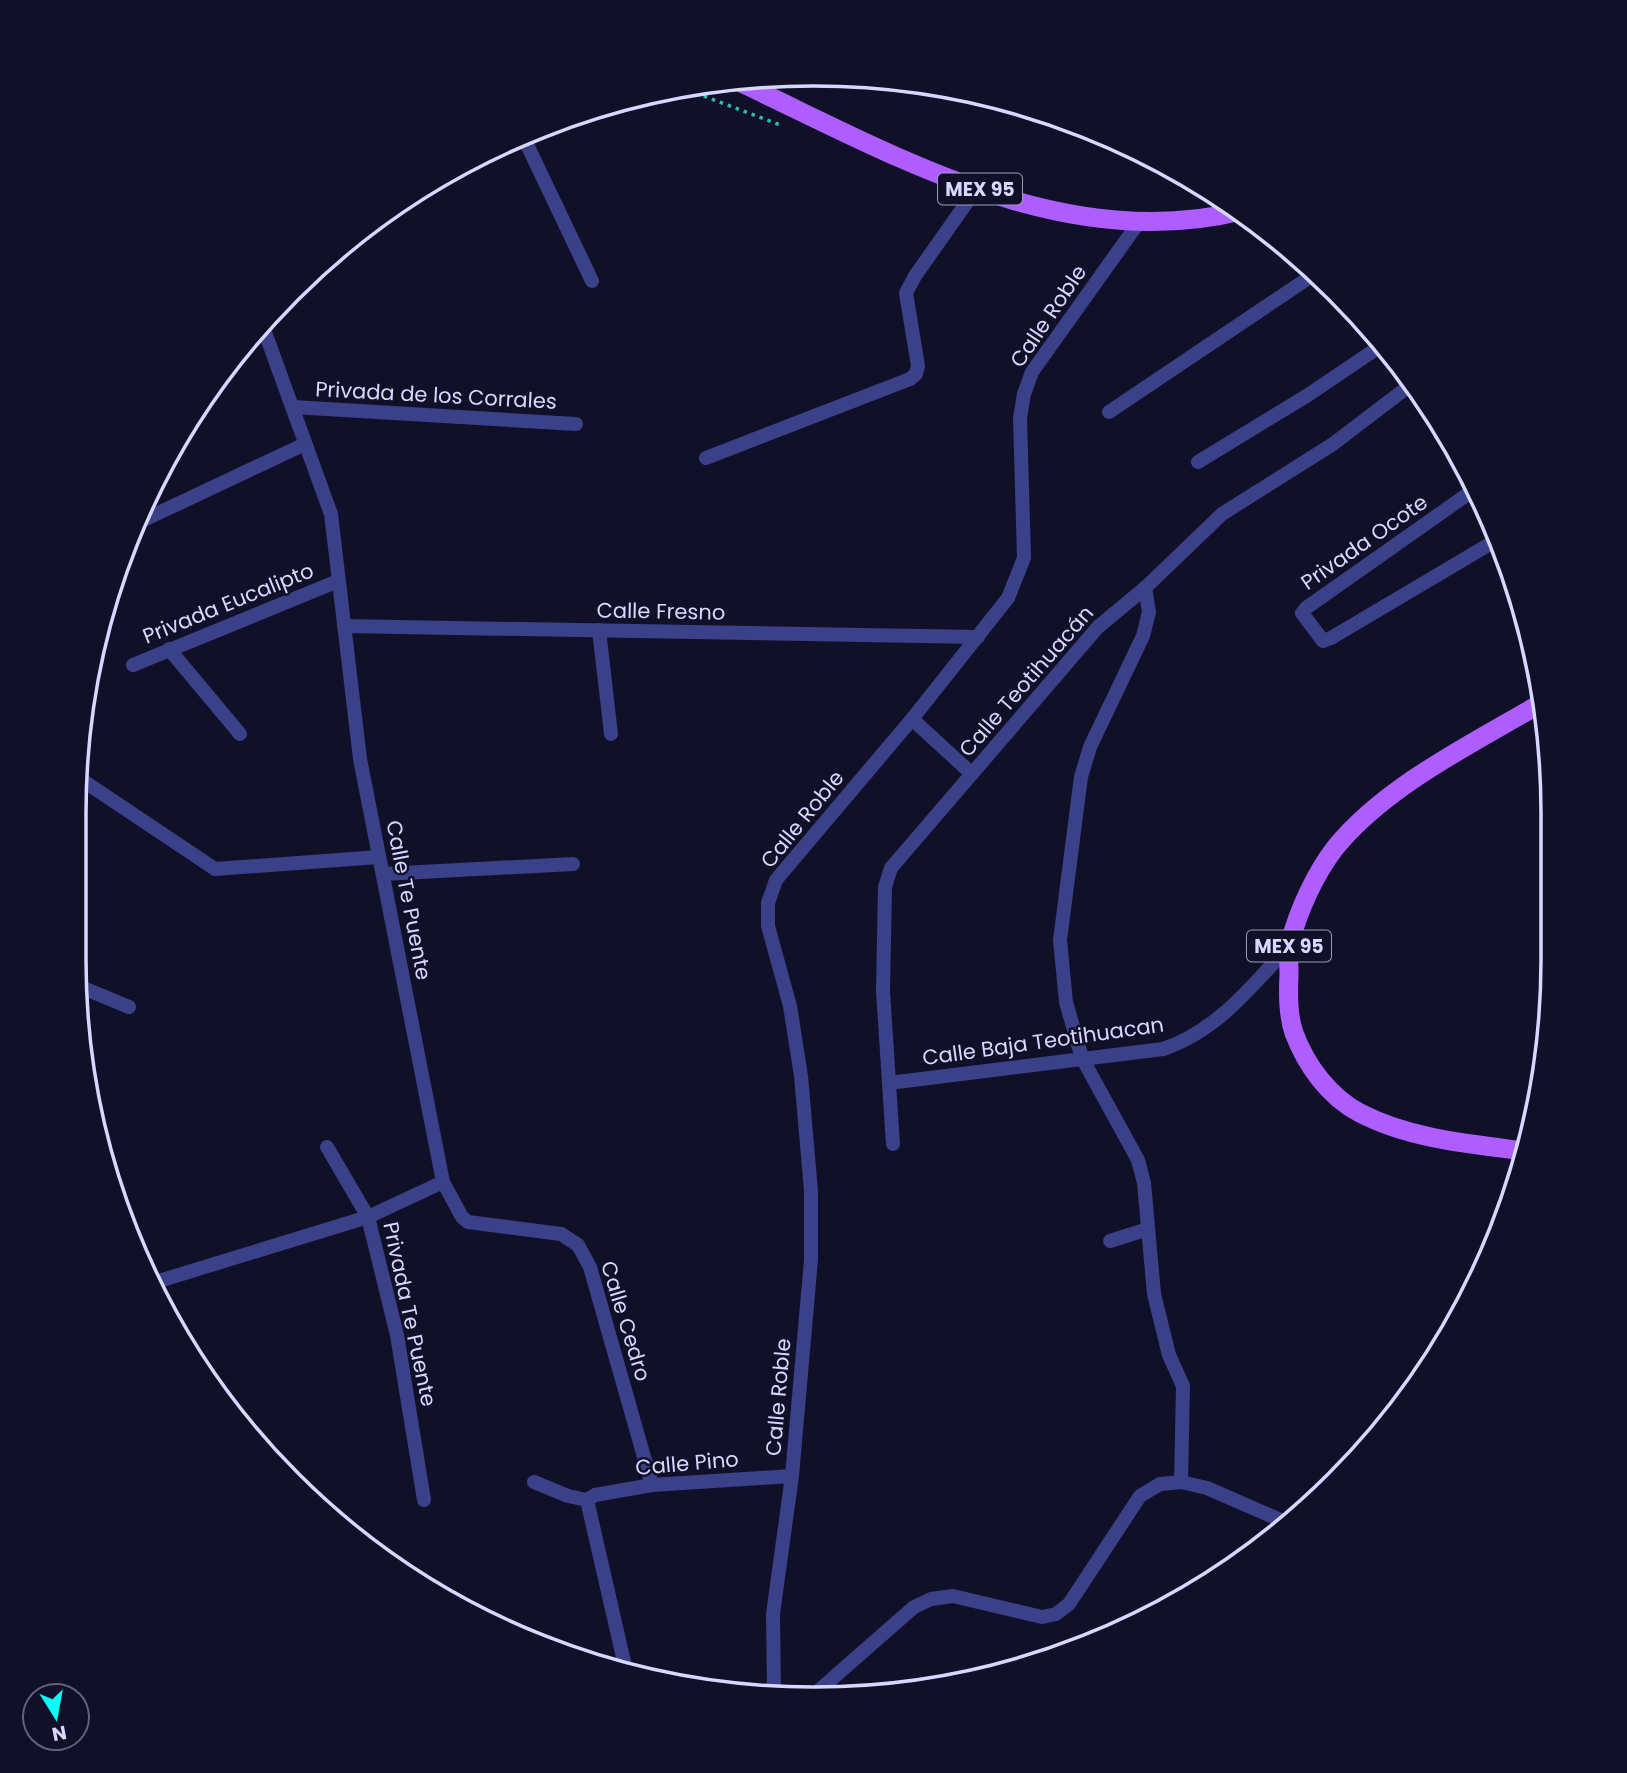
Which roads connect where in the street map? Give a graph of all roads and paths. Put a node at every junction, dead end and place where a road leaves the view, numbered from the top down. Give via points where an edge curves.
1 (753, 88) edge
2 (527, 145) edge
3 (977, 188) junction
4 (1227, 214) edge
5 (1139, 222) junction
6 (1307, 280) edge
7 (593, 281) dead end
8 (266, 334) edge
9 (1374, 350) edge
10 (1405, 389) edge
11 (293, 407) junction
12 (1109, 412) dead end
13 (576, 424) dead end
14 (305, 444) junction
15 (706, 458) dead end
16 (1198, 462) dead end
17 (1467, 495) edge
18 (150, 516) edge
19 (1489, 544) edge
20 (338, 581) junction
21 (1145, 588) junction
22 (344, 626) junction
23 (599, 631) junction
24 (978, 637) junction
25 (169, 649) junction
26 (133, 665) dead end
27 (1533, 707) edge
28 (912, 719) junction
29 (240, 734) dead end
30 (611, 734) dead end
31 (972, 774) junction
32 (87, 783) edge
33 (379, 857) junction
34 (573, 863) dead end
35 (383, 874) junction
36 (1289, 946) junction
37 (87, 989) edge
38 (130, 1007) dead end
39 (1082, 1058) junction
40 (889, 1083) junction
41 (893, 1144) dead end
42 (327, 1147) dead end
43 (1516, 1150) edge
44 (443, 1182) junction
45 (368, 1217) junction
46 (1148, 1229) junction
47 (1110, 1241) dead end
48 (161, 1280) edge
49 (792, 1476) junction
50 (534, 1482) dead end
51 (1181, 1482) junction
52 (652, 1485) junction
53 (424, 1500) dead end
54 (587, 1500) junction
55 (1278, 1519) edge
56 (624, 1662) edge
57 (774, 1686) edge
58 (823, 1687) edge

1 - 3 main road, MEX 95
2 - 7 street
3 - 5 main road, MEX 95 via 1059,212
3 - 15 street via 906,293 916,374
4 - 5 main road, MEX 95
5 - 24 street, Calle Roble via 1032,372 1020,418 1024,558 1008,598
6 - 12 street
8 - 11 street, Calle Te Puente
9 - 16 street
10 - 21 street, Calle Teotihuacán via 1333,444 1222,514
11 - 13 street, Privada de los Corrales
11 - 14 street, Calle Te Puente
14 - 18 street
14 - 20 street, Calle Te Puente via 331,514
17 - 19 street, Privada Ocote via 1306,608 1304,618 1323,641 1331,638
20 - 22 street, Calle Te Puente
20 - 25 street, Privada Eucalipto
21 - 31 street, Calle Teotihuacán via 1098,627
21 - 39 street via 1149,612 1143,636 1080,777 1060,940 1066,1002
22 - 23 street, Calle Fresno
22 - 33 street, Calle Te Puente via 360,759
23 - 24 street, Calle Fresno
23 - 30 street
24 - 28 street, Calle Roble
25 - 26 street, Privada Eucalipto
25 - 29 street
27 - 36 main road, MEX 95 via 1373,809 1335,848 1299,916
28 - 31 street
28 - 49 street, Calle Roble via 776,880 768,903 768,926 790,1006 801,1076 811,1191 811,1260
31 - 40 street, Calle Teotihuacán via 891,868 885,887 883,991
32 - 33 street via 215,869
33 - 35 street, Calle Te Puente
34 - 35 street
35 - 44 street, Calle Te Puente
36 - 39 street, Calle Baja Teotihuacan via 1241,998 1205,1030 1183,1042 1163,1049
36 - 43 main road, MEX 95 via 1288,994 1294,1032 1316,1074 1336,1097 1360,1113 1401,1129
37 - 38 street
39 - 40 street, Calle Baja Teotihuacan
39 - 46 street via 1138,1160
40 - 41 street, Calle Teotihuacán
42 - 45 street, Privada Te Puente
44 - 45 street
44 - 52 street, Calle Cedro via 468,1222 561,1234 578,1245 590,1267
45 - 48 street
45 - 53 street, Privada Te Puente via 397,1335
46 - 47 street
46 - 51 street via 1154,1294 1169,1355 1183,1386
49 - 52 street, Calle Pino
49 - 57 street, Calle Roble via 772,1614
50 - 54 street
51 - 55 street via 1207,1488
51 - 58 street via 1160,1484 1140,1496 1069,1604 1056,1614 1042,1617 953,1596 931,1599 914,1607
52 - 54 street, Calle Pino
54 - 56 street

